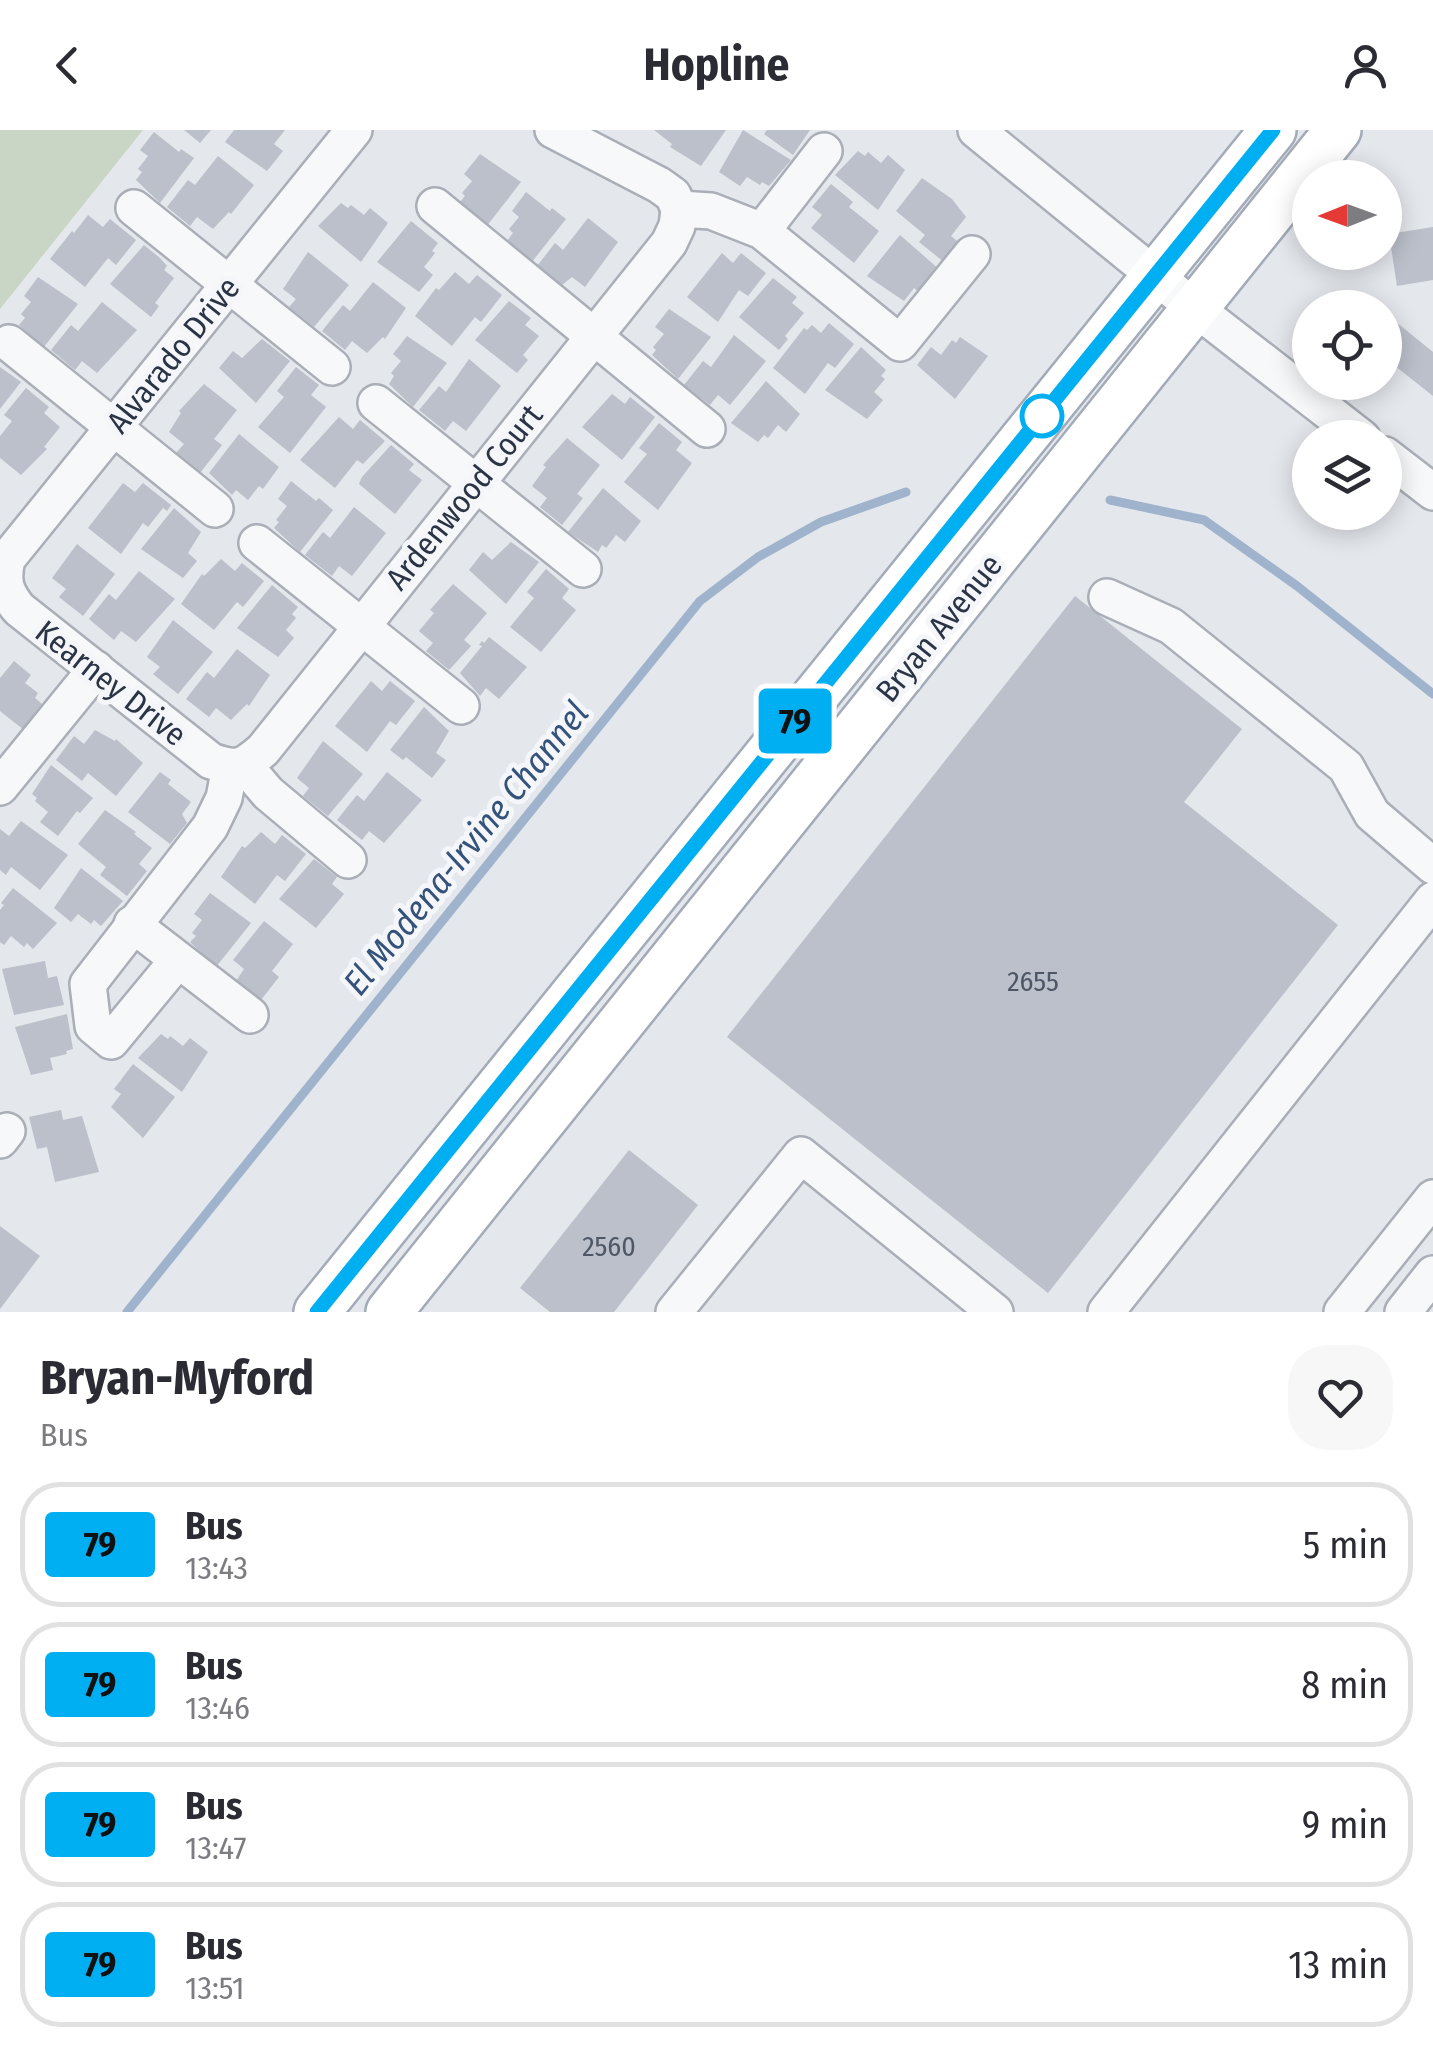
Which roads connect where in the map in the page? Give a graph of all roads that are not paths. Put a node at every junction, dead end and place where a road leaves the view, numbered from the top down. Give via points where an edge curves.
1 (553, 130) edge
2 (976, 130) edge
3 (1273, 130) edge
4 (1338, 130) edge
5 (349, 132) edge
6 (604, 141) edge
7 (824, 151) dead end
8 (435, 206) dead end
9 (134, 208) dead end
10 (679, 209) junction
11 (762, 231) junction
12 (972, 254) dead end
13 (1155, 276) junction
14 (230, 284) junction
15 (1196, 309) junction
16 (594, 336) junction
17 (8, 344) dead end
18 (332, 367) dead end
19 (376, 403) dead end
20 (1339, 420) edge
21 (114, 428) junction
22 (706, 429) dead end
23 (1402, 468) edge
24 (478, 484) junction
25 (1433, 492) edge
26 (215, 509) dead end
27 (258, 543) dead end
28 (583, 569) dead end
29 (2, 576) edge
30 (1106, 597) dead end
31 (360, 625) junction
32 (96, 669) junction
33 (461, 706) dead end
34 (237, 766) junction
35 (0, 787) edge
36 (348, 860) dead end
37 (1433, 866) edge
38 (1433, 900) edge
39 (132, 924) junction
40 (178, 960) junction
41 (250, 1015) dead end
42 (1433, 1198) edge
43 (1433, 1274) edge
44 (1364, 1283) junction
45 (324, 1310) edge
46 (389, 1312) edge
47 (674, 1312) edge
48 (995, 1312) edge
49 (1106, 1312) edge
50 (1342, 1312) edge
51 (1401, 1312) edge

1 - 6 street
2 - 13 street
3 - 13 main road, Bryan Avenue
4 - 15 main road, Bryan Avenue
5 - 14 street, Alvarado Drive
6 - 10 street via 673,195
7 - 11 street
8 - 16 street
9 - 14 street
10 - 11 street via 711,210
10 - 16 street, Ardenwood Court via 669,243
11 - 12 street via 900,342
13 - 15 street
13 - 45 main road, Bryan Avenue
14 - 18 street
14 - 21 street, Alvarado Drive
15 - 20 street
15 - 46 main road, Bryan Avenue
16 - 22 street
16 - 24 street, Ardenwood Court
17 - 21 street
19 - 24 street
21 - 26 street
21 - 29 street, Alvarado Drive via 7,560
23 - 25 street
24 - 28 street
24 - 31 street, Ardenwood Court
27 - 31 street
29 - 32 street, Kearney Drive via 18,610
30 - 37 street via 1172,626 1346,767 1372,814
31 - 33 street
31 - 34 street, Ardenwood Court via 264,750
32 - 34 street, Kearney Drive via 210,761
32 - 35 street
34 - 36 street, Kearney Drive
34 - 39 street via 210,827
38 - 49 street
39 - 40 street
39 - 40 street via 88,984 93,1026 111,1042
40 - 41 street
42 - 44 street
43 - 51 street
44 - 50 street
44 - 51 street
47 - 48 street via 801,1155

